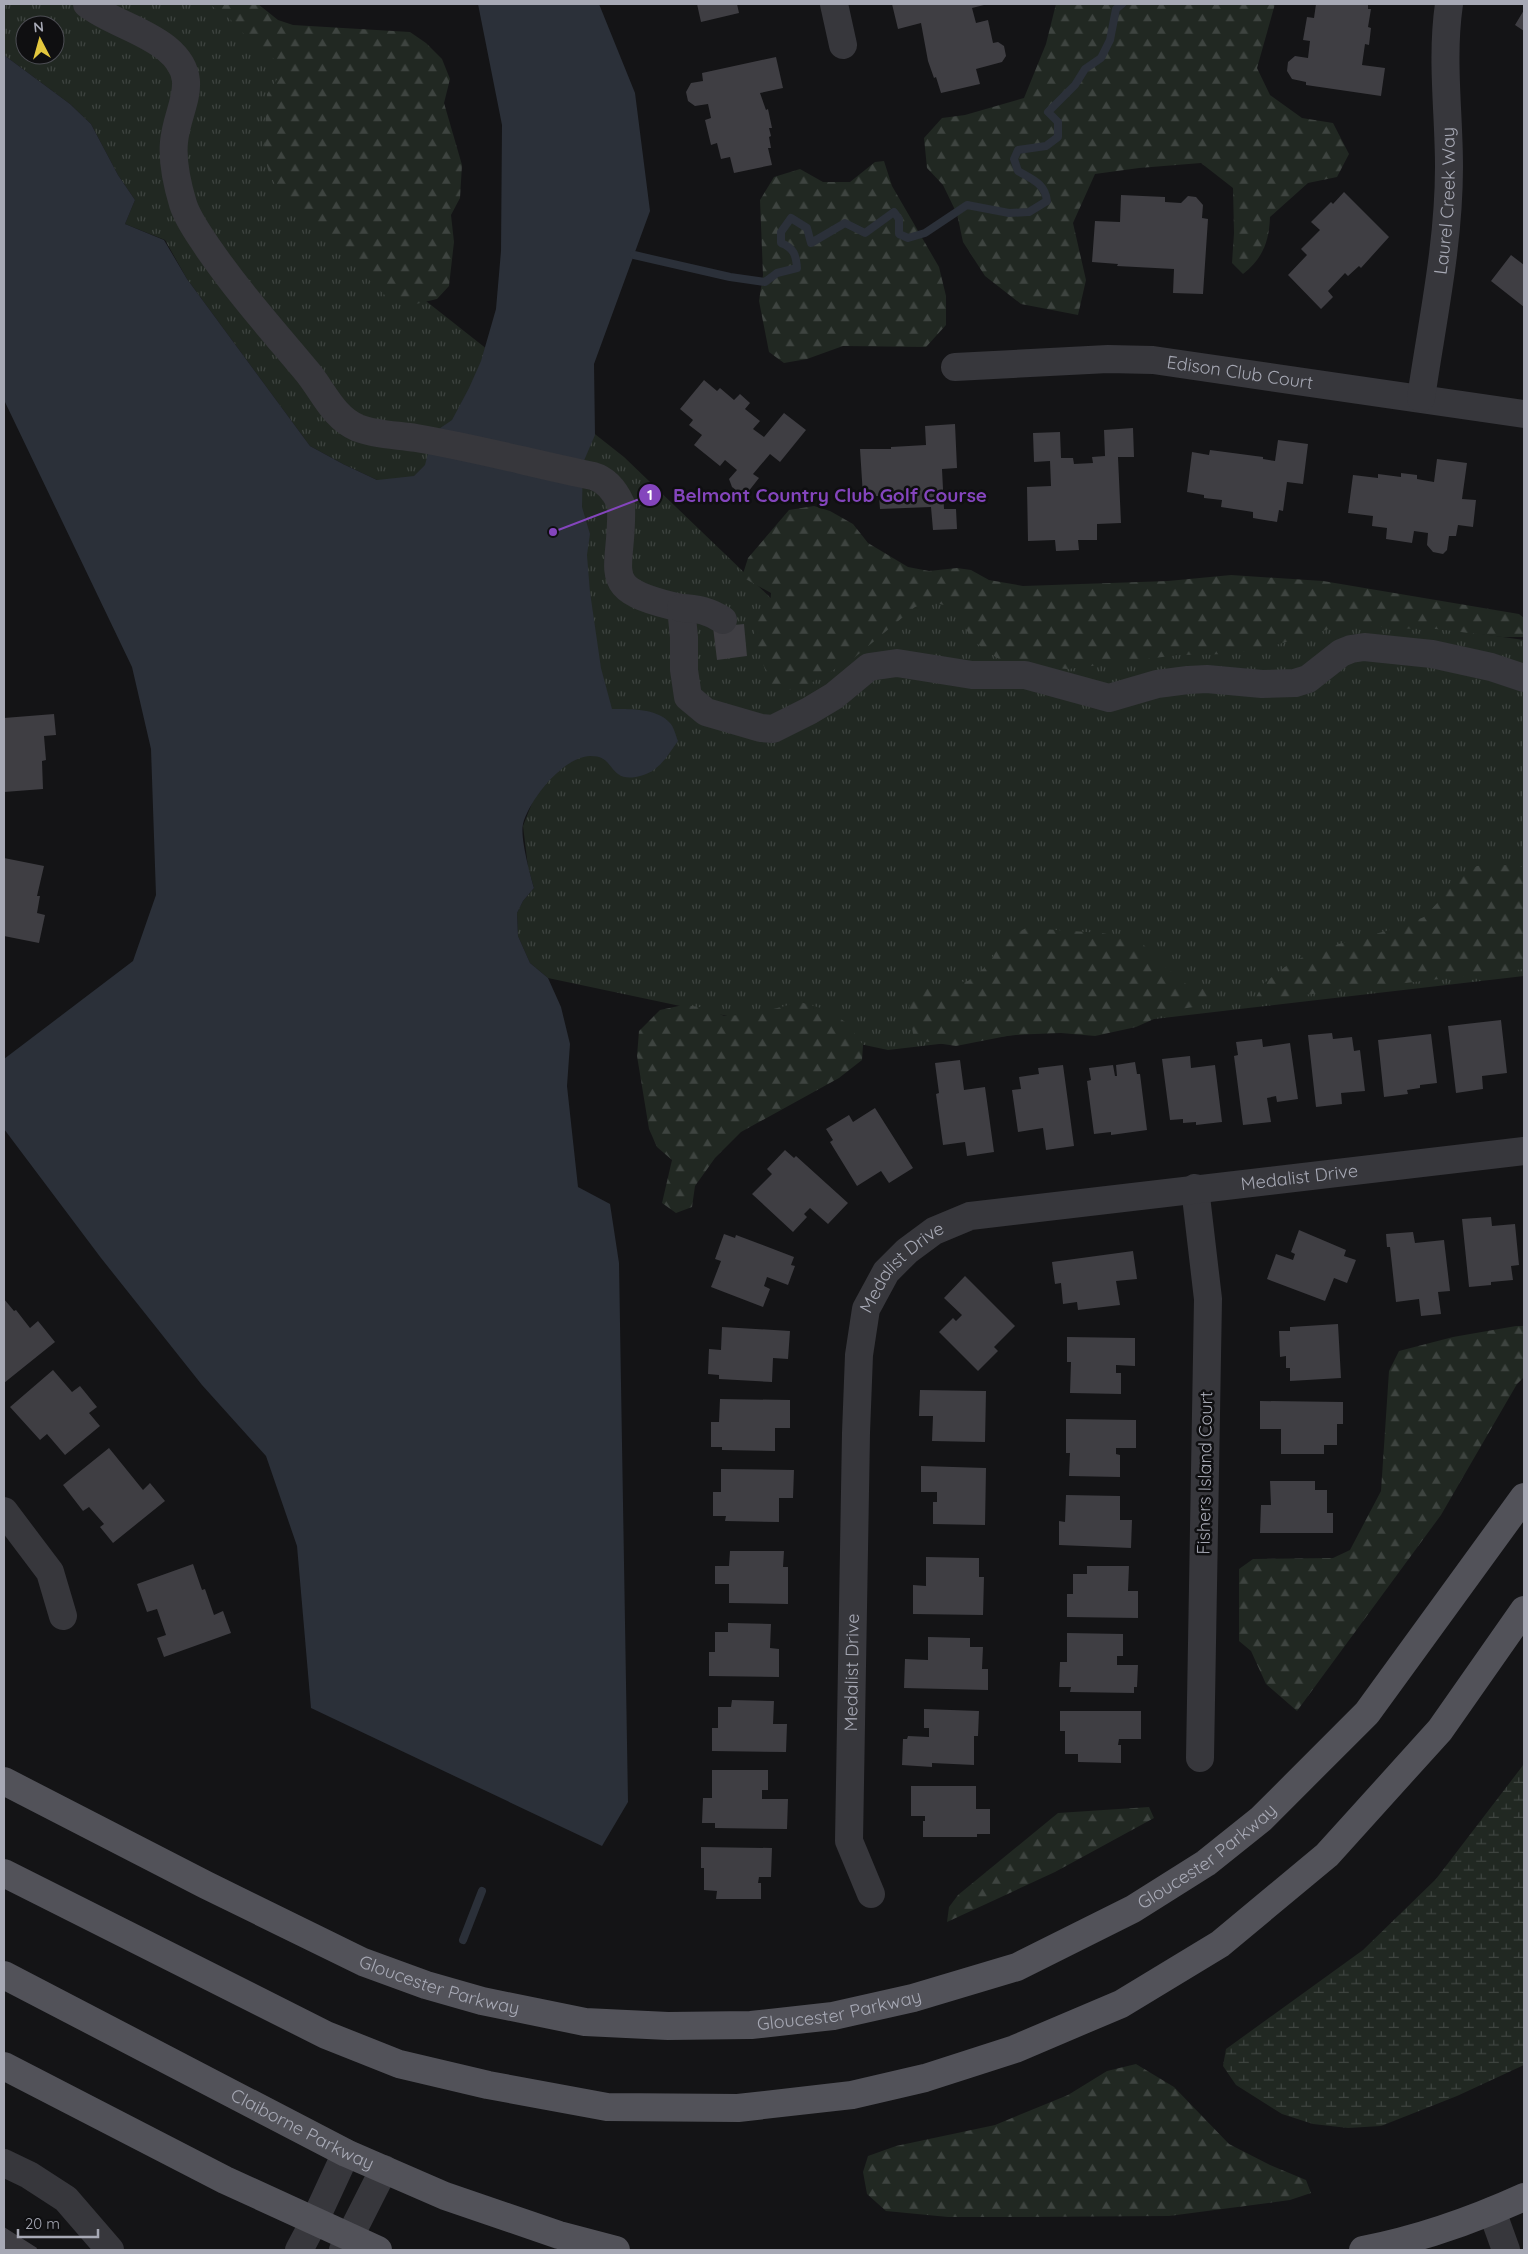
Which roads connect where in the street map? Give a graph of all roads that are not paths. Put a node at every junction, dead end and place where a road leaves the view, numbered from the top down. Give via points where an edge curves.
1 (87, 4) edge
2 (834, 4) edge
3 (1449, 4) edge
4 (843, 45) dead end
5 (955, 367) dead end
6 (1421, 398) junction
7 (1524, 414) edge
8 (681, 608) junction
9 (723, 620) dead end
10 (1524, 678) edge
11 (1524, 1151) edge
12 (1196, 1188) junction
13 (1524, 1498) edge
14 (4, 1511) edge
15 (1524, 1610) edge
16 (64, 1616) dead end
17 (1200, 1758) dead end
18 (4, 1781) edge
19 (4, 1874) edge
20 (871, 1894) dead end
21 (4, 1975) edge
22 (4, 2066) edge
23 (346, 2153) junction
24 (4, 2163) edge
25 (384, 2169) junction
26 (1524, 2198) edge
27 (1492, 2211) junction
28 (316, 2220) junction
29 (347, 2244) edge
30 (110, 2250) edge
31 (299, 2250) edge
32 (378, 2250) edge
33 (616, 2250) edge
34 (1363, 2250) edge
35 (1506, 2250) edge

1 - 8 street via 175,56 186,80 187,92 174,142 174,162 184,206 240,293 310,376 333,409 359,428 593,476 605,482 621,504 617,562 624,586 642,598
2 - 4 street
3 - 6 street, Laurel Creek Way via 1445,29 1449,167 1446,225
5 - 6 street, Edison Club Court via 1108,359 1153,360
6 - 7 street, Edison Club Court
8 - 9 street via 697,608
8 - 10 street via 688,697 706,712 773,729 834,696 869,667 897,663 964,674 1024,675 1109,698 1157,684 1188,680 1295,683 1308,679 1341,653 1364,647 1432,654
11 - 12 street, Medalist Drive
12 - 17 street, Fishers Island Court via 1208,1298
12 - 20 street, Medalist Drive via 970,1216 934,1231 907,1251 886,1272 866,1309 859,1355 856,1423 849,1841
13 - 18 main road, Gloucester Parkway via 1367,1713 1262,1819 1206,1863 1133,1909 1016,1967 913,1998 833,2016 751,2025 668,2026 585,2022 473,1999 363,1962
14 - 16 street via 50,1572
15 - 19 main road via 1440,1730 1327,1855 1220,1944 1121,2004 1015,2049 925,2078 852,2095 738,2108 607,2107 488,2085 399,2064 326,2035
21 - 23 main road, Claiborne Parkway
22 - 28 main road via 226,2180
23 - 25 main road, Claiborne Parkway
23 - 28 street
24 - 30 street via 29,2175 66,2200
25 - 29 street
25 - 33 main road, Claiborne Parkway via 446,2196 558,2235
26 - 27 main road
27 - 34 main road via 1409,2241
27 - 35 street
28 - 29 main road
28 - 31 street
29 - 32 main road

